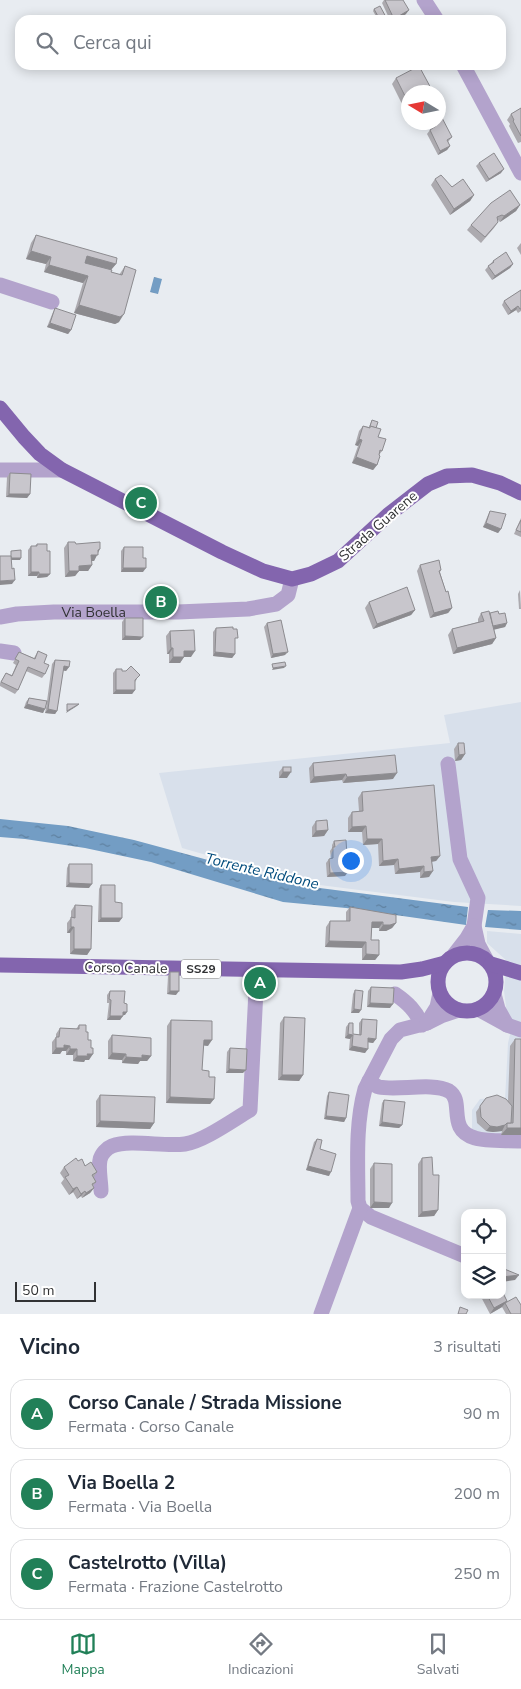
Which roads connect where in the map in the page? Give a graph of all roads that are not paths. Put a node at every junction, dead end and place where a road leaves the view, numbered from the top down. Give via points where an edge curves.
1 (424, 0) edge
2 (433, 15) edge
3 (466, 70) edge
4 (521, 172) edge
5 (0, 285) edge
6 (52, 302) dead end
7 (0, 408) edge
8 (0, 470) edge
9 (62, 470) junction
10 (521, 493) edge
11 (292, 579) junction
12 (0, 617) edge
13 (448, 764) dead end
14 (474, 926) junction
15 (449, 959) junction
16 (488, 962) junction
17 (0, 965) edge
18 (257, 970) junction
19 (401, 972) junction
20 (521, 973) edge
21 (521, 978) edge
22 (439, 990) junction
23 (495, 992) junction
24 (395, 994) edge
25 (478, 1009) junction
26 (459, 1010) junction
27 (424, 1024) junction
28 (514, 1027) edge
29 (369, 1081) junction
30 (521, 1141) edge
31 (101, 1191) dead end
32 (360, 1208) junction
33 (461, 1254) edge
34 (321, 1314) edge

1 - 2 street
3 - 4 street
5 - 6 street
7 - 9 main road via 40,454
8 - 9 street
9 - 11 main road via 222,552 263,571
10 - 11 main road, Strada Guarene via 500,483 472,476 447,476 428,484 388,515 338,561
11 - 12 street, Via Boella via 288,595 276,604 248,609 54,612
13 - 14 street via 460,859 478,898
14 - 15 street
14 - 16 street via 478,944
15 - 16 main road, Corso Canale via 470,952
15 - 19 main road, Corso Canale / SS29 via 422,969
15 - 22 main road via 440,970
16 - 20 main road, Corso Canale
16 - 23 main road via 495,972
17 - 18 main road, Corso Canale / SS29
18 - 19 main road, Corso Canale / SS29
18 - 31 street via 250,1110 188,1144 110,1146 100,1160
19 - 22 main road, Corso Canale / SS29 via 425,979
21 - 23 main road via 506,982
22 - 26 main road, Corso Canale via 444,1001
22 - 27 street via 437,1007
23 - 25 main road
23 - 28 street via 498,1009
24 - 27 street via 416,1012
25 - 26 main road
25 - 28 street
26 - 27 street
27 - 29 street via 400,1030 391,1038
29 - 30 street via 379,1087 448,1091 456,1105 457,1122 467,1135
29 - 32 street via 363,1098 358,1139
32 - 33 street via 371,1217
32 - 34 street

